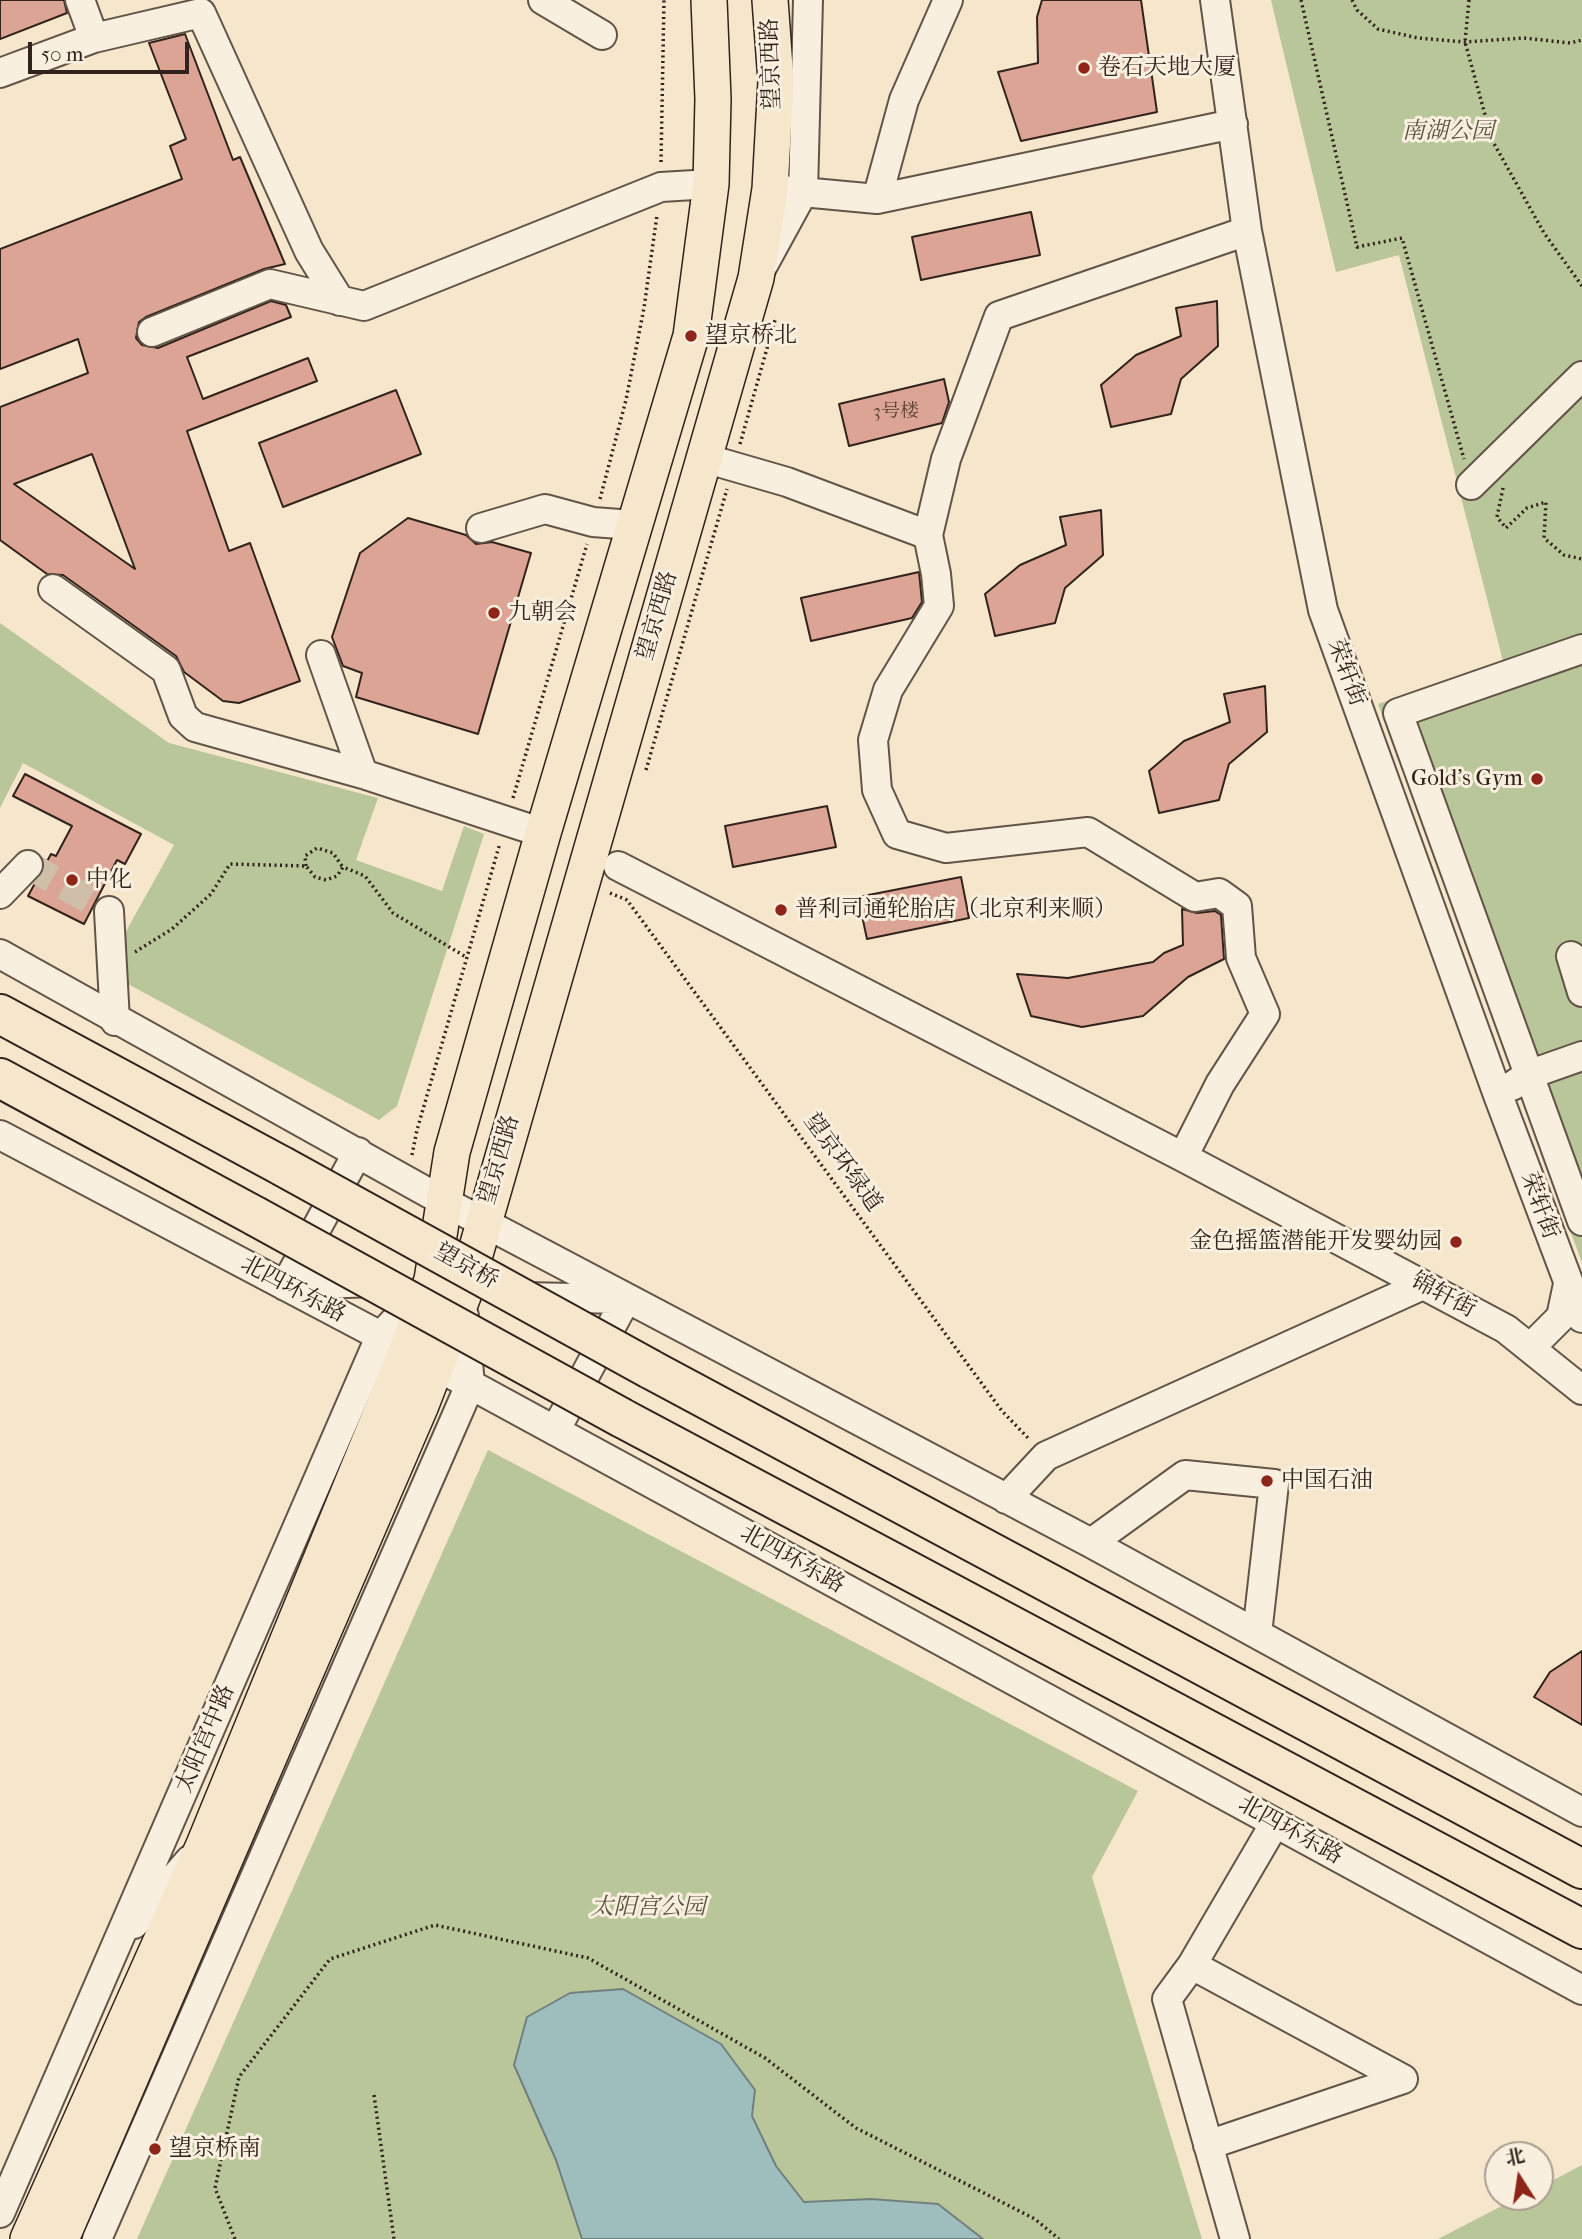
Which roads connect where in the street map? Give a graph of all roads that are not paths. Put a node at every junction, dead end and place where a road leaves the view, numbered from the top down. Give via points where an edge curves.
1 (80, 0) edge
2 (543, 0) edge
3 (709, 0) edge
4 (770, 0) edge
5 (808, 0) edge
6 (948, 0) edge
7 (1215, 0) edge
8 (601, 35) dead end
9 (94, 38) junction
10 (0, 73) edge
11 (1233, 124) junction
12 (711, 184) junction
13 (787, 191) junction
14 (877, 199) junction
15 (1247, 231) junction
16 (340, 301) junction
17 (152, 332) dead end
18 (1582, 376) edge
19 (704, 458) junction
20 (1471, 485) road end
21 (633, 525) junction
22 (481, 528) dead end
23 (928, 535) junction
24 (53, 589) dead end
25 (1582, 649) edge
26 (321, 655) dead end
27 (363, 774) junction
28 (543, 833) junction
29 (28, 864) dead end
30 (618, 866) dead end
31 (0, 894) edge
32 (109, 911) dead end
33 (0, 954) edge
34 (1572, 956) dead end
35 (1582, 992) edge
36 (0, 1014) edge
37 (115, 1021) junction
38 (1582, 1056) edge
39 (1528, 1075) junction
40 (0, 1078) edge
41 (1498, 1095) junction
42 (0, 1135) edge
43 (358, 1152) junction
44 (1183, 1157) junction
45 (443, 1201) junction
46 (1582, 1221) edge
47 (483, 1222) junction
48 (432, 1280) junction
49 (1568, 1284) junction
50 (1423, 1285) junction
51 (285, 1286) junction
52 (463, 1296) junction
53 (626, 1299) junction
54 (1582, 1318) edge
55 (1530, 1348) junction
56 (408, 1351) junction
57 (470, 1385) junction
58 (1582, 1390) edge
59 (555, 1431) junction
60 (1006, 1499) junction
61 (1091, 1544) junction
62 (1257, 1634) junction
63 (1582, 1812) edge
64 (1275, 1823) junction
65 (204, 1845) junction
66 (1582, 1869) edge
67 (209, 1895) junction
68 (1582, 1930) edge
69 (117, 1944) junction
70 (1192, 1965) junction
71 (206, 1990) junction
72 (1582, 1990) edge
73 (1208, 2145) junction
74 (0, 2213) edge
75 (28, 2239) edge
76 (61, 2239) edge
77 (97, 2239) edge
78 (1235, 2239) edge

1 - 9 street
2 - 8 street
3 - 12 main road, 望京西路
4 - 13 main road, 望京西路
5 - 13 street
6 - 14 street via 904,100
7 - 11 street, 荣轩街
9 - 10 street
9 - 16 street via 201,13 309,251
11 - 14 street
11 - 15 street, 荣轩街
12 - 16 street via 661,187 364,306
12 - 21 main road, 望京西路 via 691,336
13 - 14 street
13 - 19 main road, 望京西路 via 756,278
15 - 23 street via 999,316 946,459
15 - 41 street, 荣轩街 via 1323,610
16 - 17 street via 270,284
18 - 20 street
19 - 23 street via 787,482
19 - 47 main road, 望京西路
21 - 22 street via 593,522 545,509
21 - 28 main road, 望京西路
23 - 44 street via 939,606 888,690 873,740 877,790 897,834 946,848 1088,832 1195,897 1219,893 1237,906 1241,958 1265,1014 1220,1084
24 - 27 street via 166,670 183,716 195,727
25 - 39 street via 1398,713
26 - 27 street
27 - 28 street
28 - 45 main road, 望京西路 via 452,1152
29 - 31 street
30 - 44 street, 锦轩街
32 - 37 street
33 - 37 street
34 - 35 street
36 - 66 highway, 望京桥, bridge
37 - 43 street
38 - 39 street
39 - 41 street
39 - 46 street
40 - 68 highway, 北四环东路, bridge via 622,1418
41 - 49 street, 荣轩街
42 - 51 street, 北四环东路
43 - 45 street
43 - 51 street
44 - 50 street, 锦轩街
45 - 47 street
45 - 48 main road, 望京西路
47 - 52 main road, 望京西路
47 - 53 street
48 - 51 street
48 - 52 street
48 - 56 main road, 望京西路
49 - 54 street, 荣轩街
49 - 55 street via 1561,1317
50 - 55 street, 锦轩街 via 1506,1329
50 - 60 street via 1046,1456
51 - 56 street, 北四环东路
52 - 53 street
52 - 56 main road, 望京西路
52 - 57 street
53 - 59 street
53 - 60 street
55 - 58 street, 锦轩街
56 - 57 street, 北四环东路
56 - 65 main road, 太阳宫中路
56 - 67 main road
56 - 69 street, 太阳宫中路
57 - 59 street, 北四环东路
57 - 71 street
59 - 64 street, 北四环东路
60 - 61 street
61 - 62 street
61 - 62 street via 1185,1475 1274,1484
62 - 63 street
64 - 70 street
64 - 72 street, 北四环东路
65 - 69 street
65 - 75 main road, 太阳宫中路
67 - 71 street
67 - 76 main road
69 - 74 street, 太阳宫中路
70 - 73 street via 1167,1999
70 - 73 street via 1403,2079
71 - 77 street
73 - 78 street

